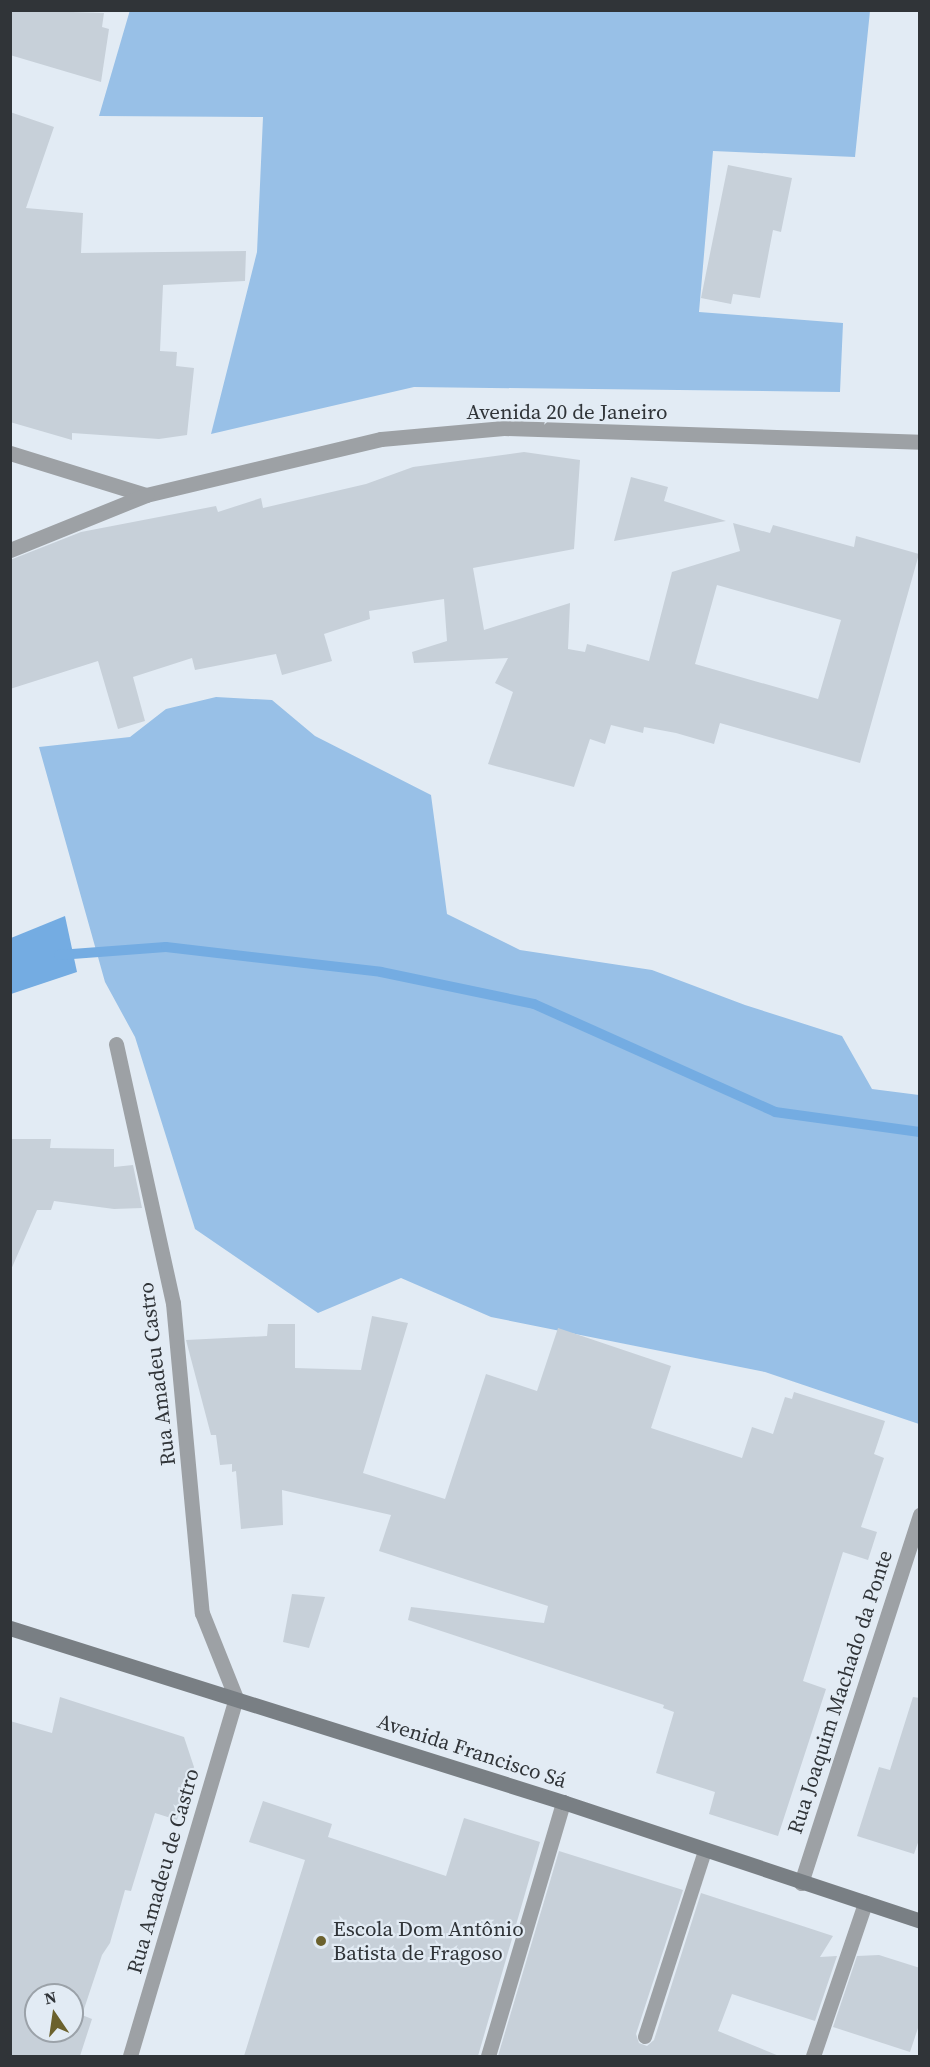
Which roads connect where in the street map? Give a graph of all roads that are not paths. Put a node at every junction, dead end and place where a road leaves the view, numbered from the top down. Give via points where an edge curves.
1 (920, 442) edge
2 (10, 453) edge
3 (146, 495) junction
4 (10, 550) edge
5 (116, 1044) dead end
6 (920, 1515) edge
7 (10, 1628) edge
8 (237, 1698) junction
9 (563, 1802) junction
10 (705, 1851) junction
11 (801, 1883) junction
12 (865, 1903) junction
13 (920, 1921) edge
14 (645, 2037) dead end
15 (130, 2056) edge
16 (488, 2056) edge
17 (813, 2056) edge

1 - 3 street, Avenida 20 de Janeiro via 504,428 381,438
2 - 3 street
3 - 4 street, Avenida 20 de Janeiro
5 - 8 street, Rua Amadeu Castro via 173,1303 202,1612
6 - 11 street, Rua Joaquim Machado da Ponte
7 - 8 main road, Avenida Francisco Sá
8 - 9 main road, Avenida Francisco Sá
8 - 15 street, Rua Amadeu de Castro
9 - 10 main road, Avenida Francisco Sá
9 - 16 street
10 - 11 main road, Avenida Francisco Sá
10 - 14 lane
11 - 12 main road, Avenida Francisco Sá
12 - 13 main road, Avenida Francisco Sá
12 - 17 street

